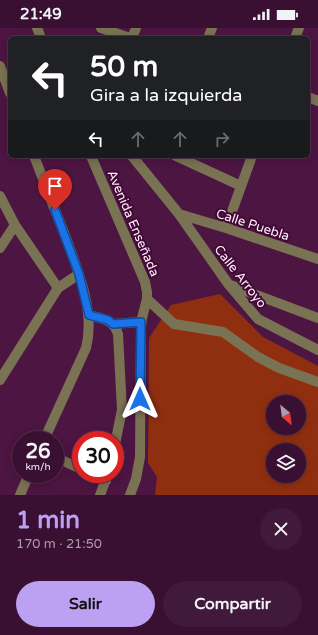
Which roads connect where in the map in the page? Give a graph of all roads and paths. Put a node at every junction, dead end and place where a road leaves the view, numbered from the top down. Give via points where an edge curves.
1 (101, 28) edge
2 (125, 36) edge
3 (0, 66) edge
4 (8, 87) edge
5 (35, 158) edge
6 (92, 158) edge
7 (134, 158) edge
8 (180, 158) edge
9 (251, 158) edge
10 (241, 186) junction
11 (0, 196) edge
12 (179, 214) junction
13 (15, 225) junction
14 (226, 228) junction
15 (0, 248) edge
16 (318, 259) edge
17 (79, 274) junction
18 (229, 285) junction
19 (58, 288) junction
20 (147, 299) junction
21 (89, 315) junction
22 (318, 318) edge
23 (141, 322) junction
24 (113, 324) junction
25 (318, 350) edge
26 (0, 380) edge
27 (318, 382) edge
28 (48, 431) edge
29 (118, 431) edge
30 (25, 483) edge
31 (105, 483) edge
32 (20, 495) edge
33 (100, 495) edge
34 (130, 495) edge

1 - 2 street
3 - 4 street
5 - 17 street
6 - 20 street, Avenida Enseñada via 145,282
7 - 12 street, Calle Arroyo
8 - 10 street
9 - 10 street
10 - 14 street
11 - 13 street
12 - 14 street, Calle Puebla
12 - 18 street, Calle Arroyo
13 - 15 street
13 - 19 street
14 - 16 street, Calle Puebla
17 - 19 street
17 - 21 street
18 - 22 street
18 - 25 street, Calle Arroyo via 258,319
19 - 26 street
20 - 23 street, Avenida Enseñada
20 - 27 street via 174,324 223,332 279,368
21 - 24 street
21 - 28 street via 86,348
23 - 24 street
23 - 34 street, Avenida Enseñada via 138,467
24 - 29 street via 118,334 122,402
30 - 32 street
31 - 33 street

